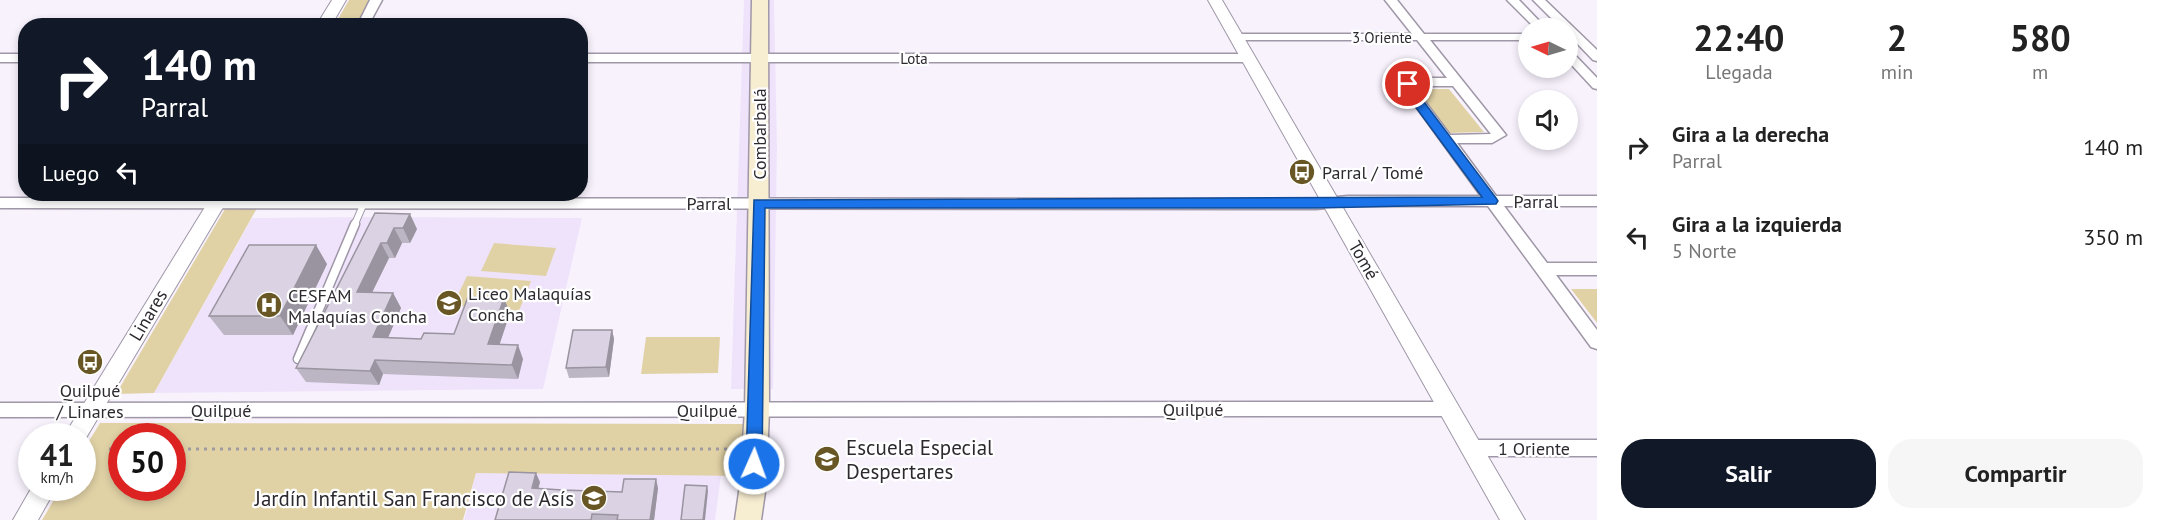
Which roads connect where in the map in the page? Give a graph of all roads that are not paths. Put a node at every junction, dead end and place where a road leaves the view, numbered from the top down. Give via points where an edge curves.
1 (339, 0) edge
2 (376, 0) edge
3 (760, 0) edge
4 (1215, 0) edge
5 (1391, 0) edge
6 (1513, 0) edge
7 (1539, 0) edge
8 (328, 18) edge
9 (366, 18) edge
10 (1531, 18) edge
11 (1236, 37) junction
12 (1421, 37) junction
13 (1518, 37) edge
14 (1578, 56) edge
15 (1597, 57) edge
16 (0, 58) edge
17 (18, 58) edge
18 (588, 58) edge
19 (760, 58) junction
20 (1248, 58) junction
21 (1578, 66) edge
22 (1458, 82) junction
23 (1597, 85) edge
24 (1446, 140) junction
25 (55, 201) edge
26 (217, 201) edge
27 (325, 201) edge
28 (1492, 201) junction
29 (1597, 201) edge
30 (0, 202) edge
31 (364, 203) junction
32 (759, 203) junction
33 (1331, 203) junction
34 (1542, 269) junction
35 (1597, 269) edge
36 (1597, 342) edge
37 (298, 359) edge
38 (1449, 409) junction
39 (0, 410) edge
40 (91, 410) junction
41 (757, 410) junction
42 (83, 423) edge
43 (1472, 448) junction
44 (1597, 448) edge
45 (753, 485) junction
46 (36, 501) edge
47 (25, 520) edge
48 (748, 520) edge
49 (758, 520) edge
50 (1513, 520) edge

1 - 8 street
2 - 9 street
3 - 19 main road, Combarbalá
4 - 11 street, Tomé
5 - 12 street
6 - 10 street
7 - 15 street
11 - 12 street, 3 Oriente
11 - 20 street, Tomé
12 - 13 street, 3 Oriente
12 - 22 street
14 - 15 street
16 - 17 street
18 - 19 street, Lota
19 - 20 street, Lota
19 - 32 main road, Combarbalá
20 - 33 street, Tomé
21 - 23 street
22 - 24 street via 1413,82 1407,86
22 - 24 street via 1499,135 1491,139
24 - 28 street
25 - 30 street, Parral
26 - 40 street, Linares
27 - 31 street, Parral
28 - 29 street, Parral
28 - 33 street, Parral
28 - 34 street
31 - 32 street, Parral
31 - 37 lane
32 - 33 street, Parral
32 - 41 main road, Combarbalá
33 - 38 street, Tomé
34 - 35 street
34 - 36 street
38 - 41 street, Quilpué
38 - 43 street, Tomé
39 - 40 street, Quilpué
40 - 41 street, Quilpué
40 - 42 street, Linares
41 - 45 main road, Combarbalá
43 - 44 street, 1 Oriente
43 - 50 street, Tomé
45 - 48 main road, Combarbalá
45 - 49 main road, Combarbalá
46 - 47 street

